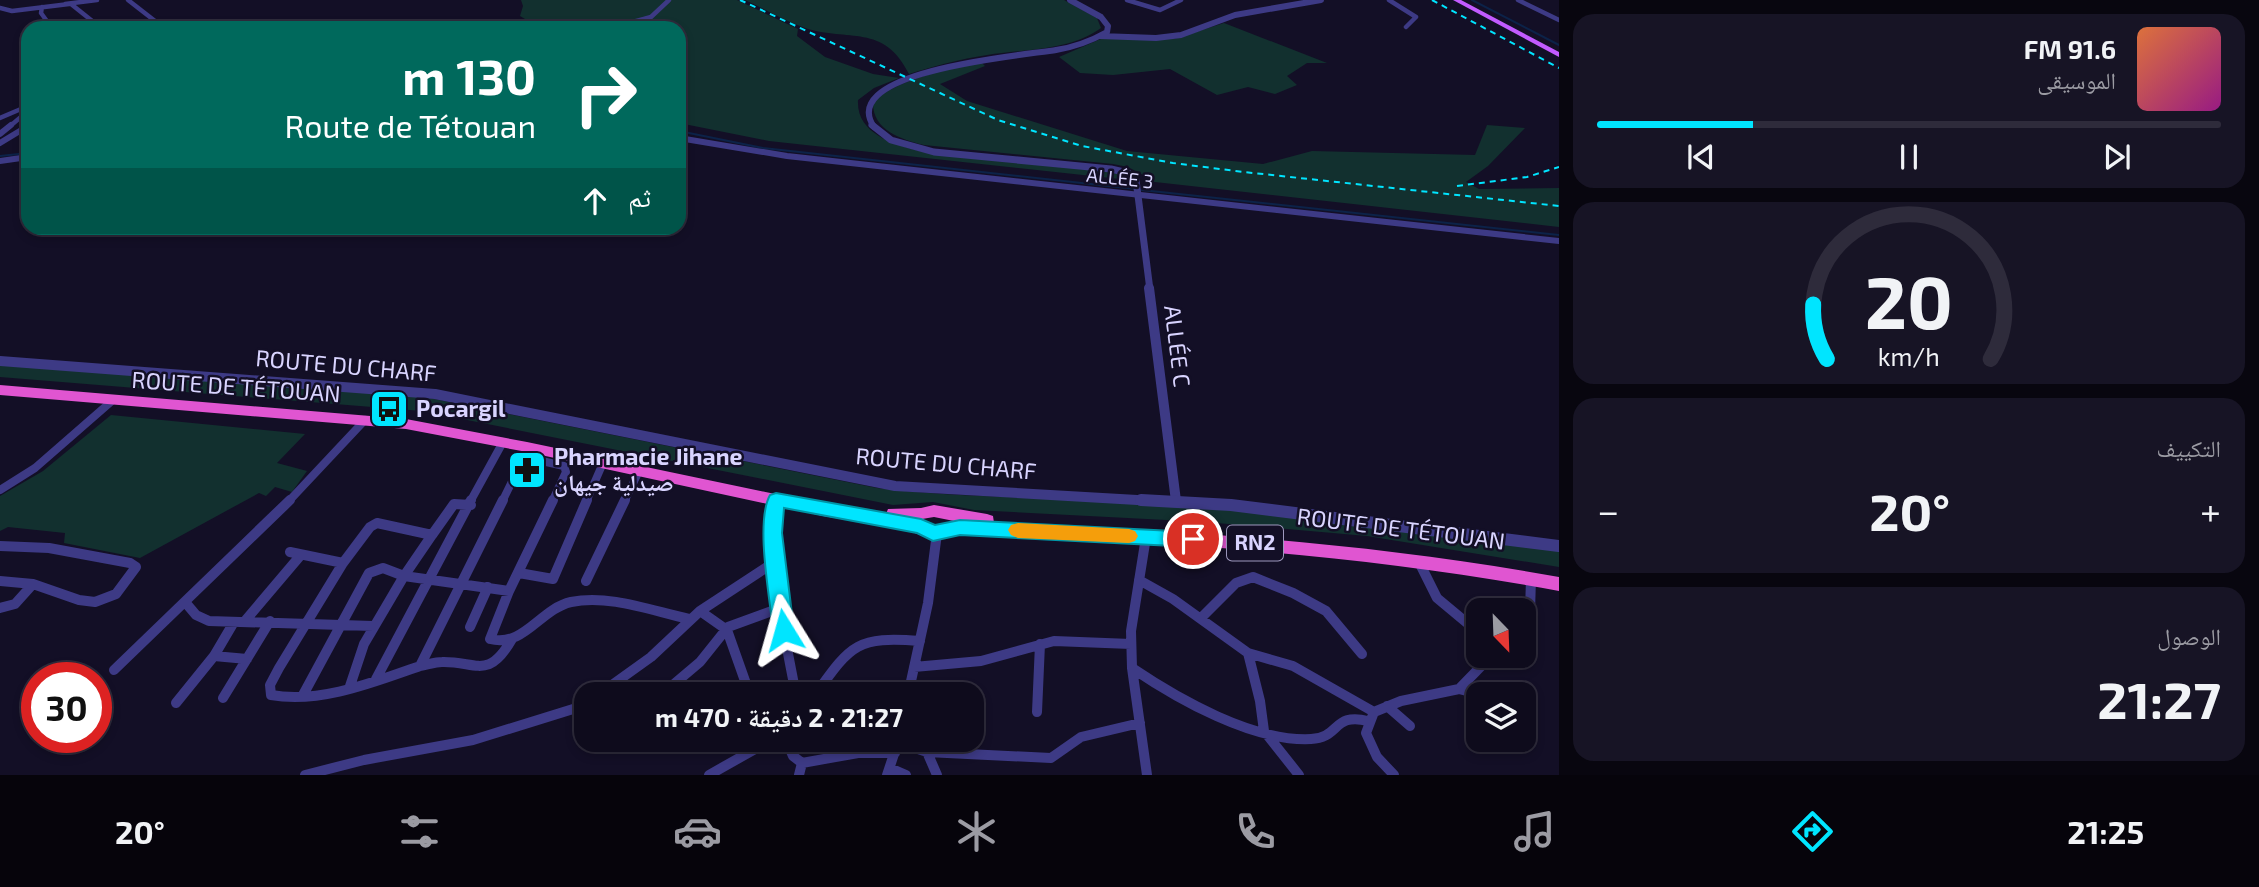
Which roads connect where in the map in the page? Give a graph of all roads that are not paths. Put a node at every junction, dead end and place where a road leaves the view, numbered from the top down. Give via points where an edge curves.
1 (59, 0) edge
2 (97, 0) edge
3 (128, 0) edge
4 (669, 0) edge
5 (1070, 0) edge
6 (1127, 0) edge
7 (1181, 0) edge
8 (1321, 0) edge
9 (1389, 0) edge
10 (1456, 0) edge
11 (1518, 0) edge
12 (30, 2) dead end
13 (70, 4) junction
14 (42, 7) junction
15 (0, 8) edge
16 (32, 8) junction
17 (1559, 20) edge
18 (47, 21) edge
19 (92, 21) edge
20 (152, 21) edge
21 (641, 21) edge
22 (1406, 27) dead end
23 (1100, 36) junction
24 (1559, 55) edge
25 (21, 109) edge
26 (21, 117) edge
27 (0, 118) edge
28 (21, 130) edge
29 (0, 134) edge
30 (686, 139) edge
31 (0, 143) edge
32 (21, 158) edge
33 (0, 161) edge
34 (1139, 195) junction
35 (1559, 241) edge
36 (0, 360) edge
37 (0, 383) edge
38 (0, 390) edge
39 (113, 400) junction
40 (365, 420) junction
41 (503, 442) junction
42 (525, 452) junction
43 (603, 463) junction
44 (639, 471) junction
45 (0, 490) edge
46 (776, 500) junction
47 (1176, 501) junction
48 (471, 505) junction
49 (934, 523) junction
50 (432, 535) junction
51 (1146, 537) junction
52 (0, 546) edge
53 (1559, 546) edge
54 (1418, 559) junction
55 (776, 561) junction
56 (344, 563) junction
57 (519, 573) junction
58 (1559, 574) edge
59 (404, 576) junction
60 (429, 578) junction
61 (1531, 578) junction
62 (1139, 580) junction
63 (0, 581) edge
64 (586, 582) dead end
65 (459, 583) junction
66 (33, 584) junction
67 (1559, 584) edge
68 (488, 587) junction
69 (509, 591) junction
70 (1531, 598) edge
71 (185, 602) junction
72 (0, 608) edge
73 (780, 608) junction
74 (700, 611) junction
75 (1200, 618) junction
76 (689, 620) junction
77 (239, 621) junction
78 (270, 621) junction
79 (1466, 622) edge
80 (307, 624) junction
81 (342, 625) junction
82 (373, 626) junction
83 (470, 627) dead end
84 (726, 629) junction
85 (512, 639) junction
86 (920, 641) junction
87 (1040, 643) junction
88 (1132, 644) junction
89 (1248, 653) junction
90 (1362, 653) dead end
91 (214, 656) junction
92 (247, 659) junction
93 (419, 666) junction
94 (914, 667) junction
95 (1132, 668) junction
96 (1479, 668) edge
97 (114, 670) dead end
98 (376, 679) junction
99 (616, 682) edge
100 (676, 682) edge
101 (745, 682) edge
102 (794, 682) edge
103 (824, 682) edge
104 (911, 682) edge
105 (349, 689) junction
106 (1459, 689) junction
107 (1466, 691) edge
108 (303, 695) junction
109 (223, 698) dead end
110 (176, 702) dead end
111 (1387, 706) junction
112 (574, 709) edge
113 (1037, 712) dead end
114 (1371, 717) junction
115 (1140, 723) junction
116 (1410, 726) dead end
117 (1264, 731) junction
118 (748, 752) edge
119 (791, 752) edge
120 (858, 752) edge
121 (895, 752) edge
122 (927, 752) edge
123 (958, 752) edge
124 (800, 769) edge
125 (889, 772) edge
126 (305, 775) edge
127 (709, 775) edge
128 (906, 775) edge
129 (937, 775) edge
130 (1147, 775) edge
131 (1299, 775) edge
132 (1394, 775) edge

1 - 13 street
2 - 13 street
3 - 20 street
4 - 21 street via 658,14
5 - 23 street via 1105,20 1108,29
6 - 7 street via 1158,10
8 - 23 street via 1235,15 1181,35
9 - 22 street via 1416,17
10 - 24 main road
11 - 17 street
12 - 16 street
13 - 14 street
13 - 19 street
14 - 16 street
14 - 18 street
15 - 16 street
23 - 34 street, ALLÉE C via 1051,50 962,63 872,98 866,114 872,126 901,143 946,153 1128,173 1136,180
25 - 27 street
26 - 29 street
28 - 31 street
30 - 34 street, ALLÉE 3 via 775,155
32 - 33 street
34 - 35 street, ALLÉE 3
34 - 47 street, ALLÉE C
36 - 47 street, ROUTE DU CHARF via 435,394 895,486
37 - 49 highway, ROUTE DE TÉTOUAN / RN2 via 408,417
38 - 39 highway, ROUTE DE TÉTOUAN / RN2
39 - 40 highway, ROUTE DE TÉTOUAN / RN2
39 - 45 street via 35,468
40 - 41 highway, ROUTE DE TÉTOUAN / RN2
40 - 71 street via 293,498
41 - 42 highway, ROUTE DE TÉTOUAN / RN2
41 - 48 street
42 - 43 highway, ROUTE DE TÉTOUAN / RN2
42 - 57 street via 566,470
42 - 65 street
43 - 44 highway, ROUTE DE TÉTOUAN / RN2
43 - 57 street via 553,579
44 - 46 highway, ROUTE DE TÉTOUAN / RN2
44 - 64 street
46 - 49 highway, ROUTE DE TÉTOUAN / RN2
46 - 55 street via 772,524
47 - 53 street, ROUTE DU CHARF
48 - 50 street via 454,504
48 - 60 street
49 - 51 highway, ROUTE DE TÉTOUAN / RN2
49 - 58 highway, ROUTE DE TÉTOUAN / RN2 via 1001,522 1318,540
49 - 86 street via 934,569
50 - 56 street via 380,522
50 - 59 street
51 - 54 highway, ROUTE DE TÉTOUAN / RN2
51 - 62 street
52 - 66 street via 61,548 136,567 116,594 95,602
54 - 61 highway, ROUTE DE TÉTOUAN / RN2
54 - 79 street via 1437,598
55 - 73 street
55 - 74 street
56 - 77 street via 295,554
56 - 80 street
57 - 69 street
59 - 60 street
59 - 81 street via 383,568 369,573
59 - 82 street
60 - 65 street
60 - 98 street
61 - 67 highway, ROUTE DE TÉTOUAN / RN2
61 - 70 street
62 - 75 street
62 - 88 street
63 - 66 street
65 - 68 street
65 - 93 street
66 - 72 street via 15,604
68 - 69 street
68 - 83 street
69 - 85 street via 489,635 493,641
71 - 77 street via 202,618
71 - 97 street
73 - 84 street
73 - 102 street
74 - 76 street
74 - 84 street
75 - 89 street
75 - 90 street via 1236,583 1252,577 1326,611
76 - 85 street via 580,600 559,605
76 - 99 street via 651,657
77 - 78 street
77 - 91 street
78 - 80 street
78 - 92 street
80 - 81 street
80 - 108 street via 270,688 274,696
81 - 82 street
81 - 108 street
82 - 105 street
84 - 100 street via 700,662
84 - 101 street
85 - 93 street via 503,655 479,668 443,662
86 - 94 street
86 - 103 street via 879,637 862,641
87 - 88 street
87 - 94 street via 981,661
87 - 113 street
88 - 95 street
89 - 114 street via 1293,666
89 - 117 street
91 - 92 street
91 - 110 street
92 - 109 street
93 - 98 street
94 - 104 street
95 - 115 street
95 - 117 street via 1178,698
96 - 106 street
98 - 105 street
105 - 108 street
106 - 107 street
106 - 111 street
111 - 114 street
111 - 116 street
112 - 126 street via 473,740
114 - 117 street via 1341,721 1320,739
114 - 132 street via 1366,733 1369,743
115 - 123 street via 1081,737 1051,758
115 - 130 street
117 - 131 street
118 - 127 street
119 - 124 street
120 - 124 street
121 - 125 street
122 - 129 street
125 - 128 street

